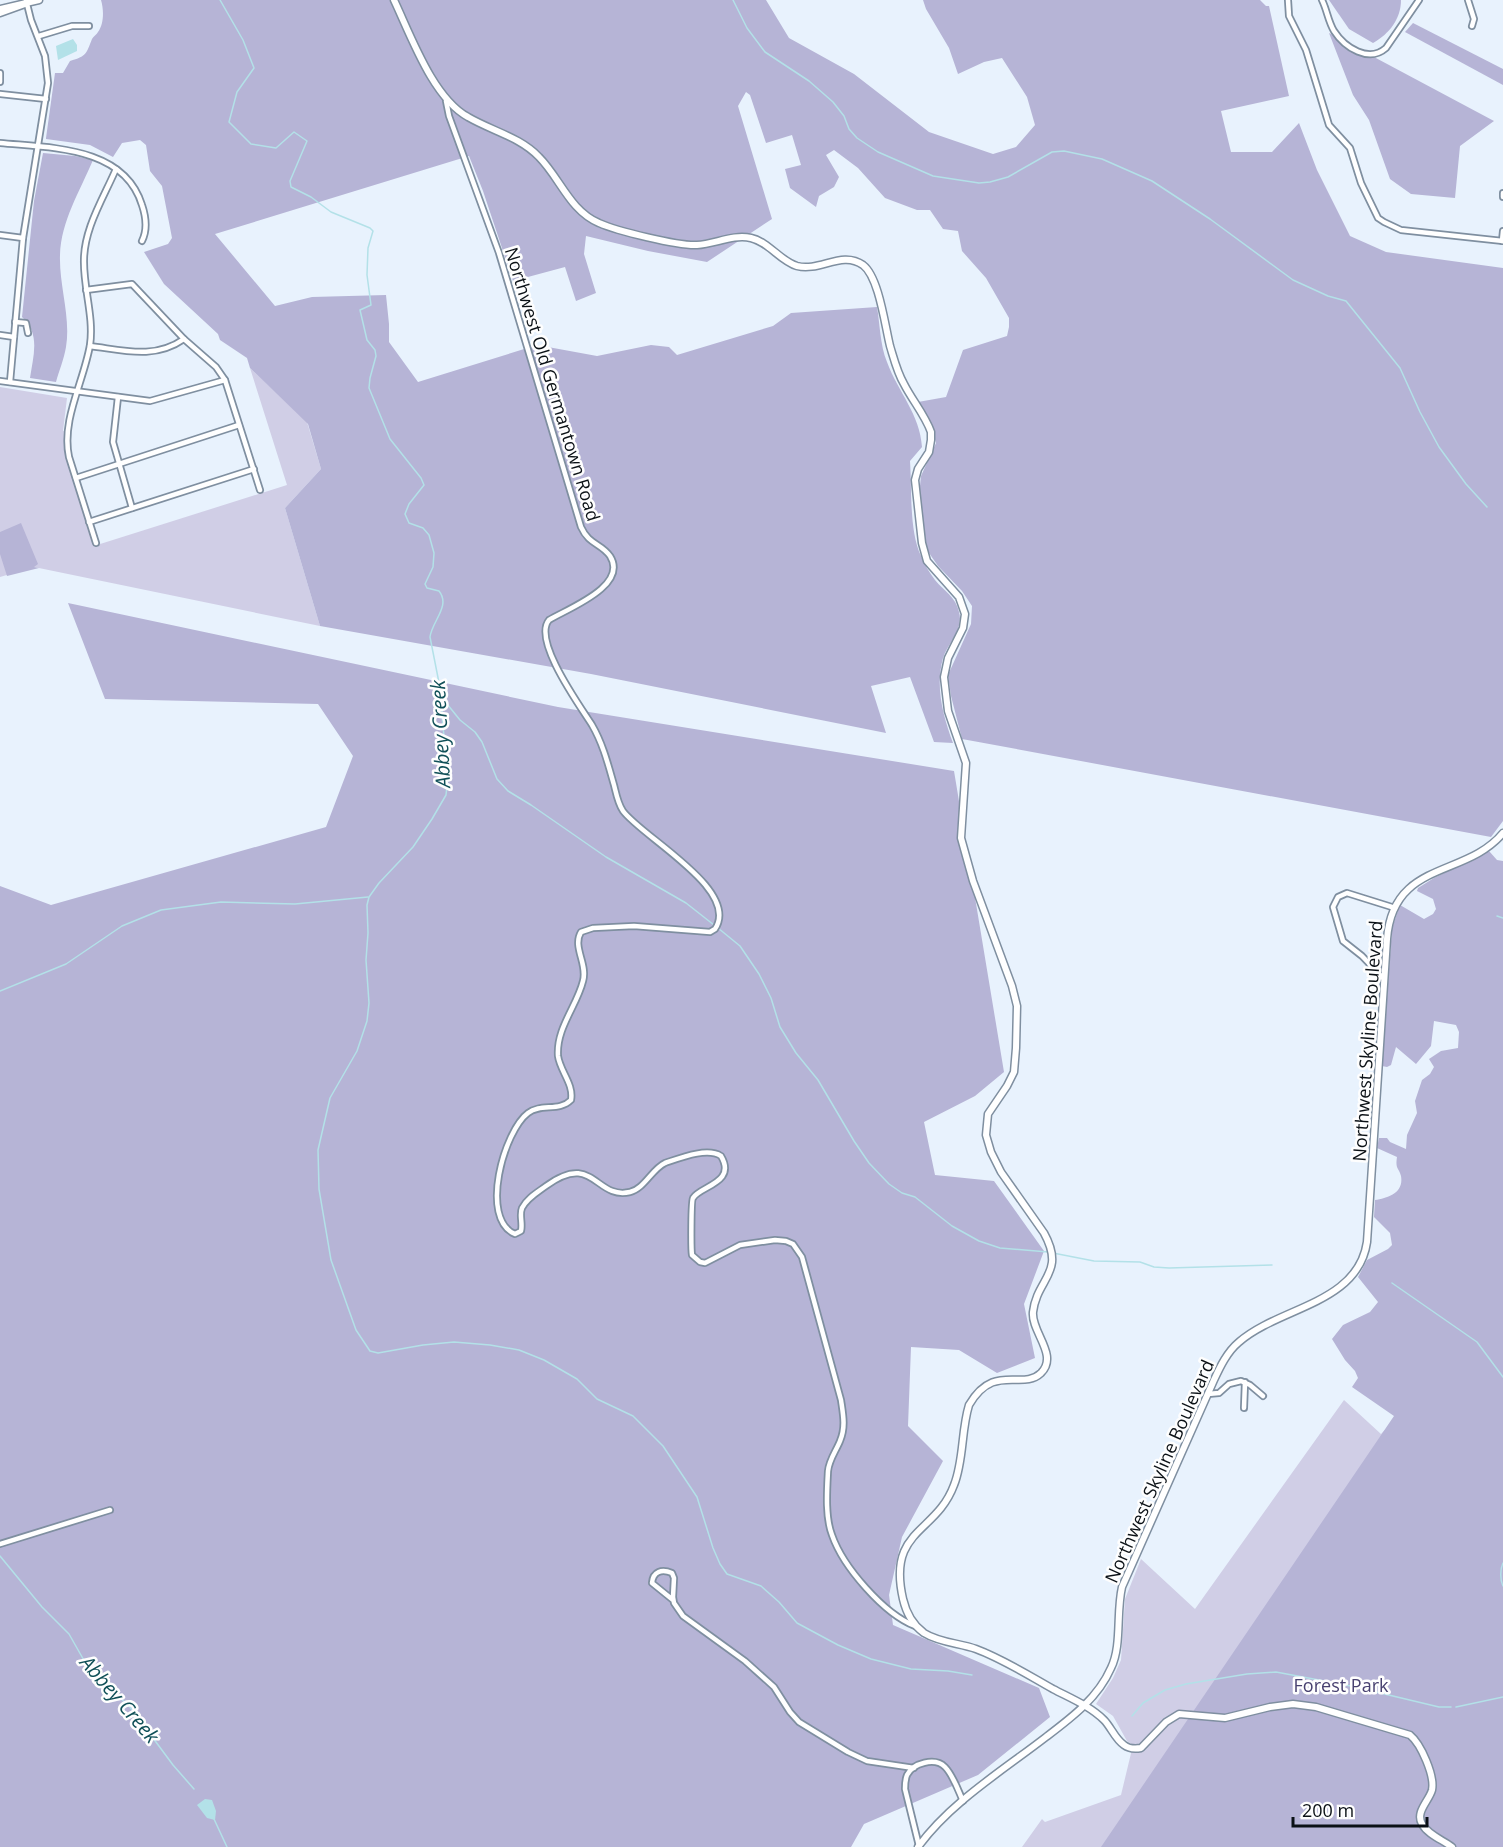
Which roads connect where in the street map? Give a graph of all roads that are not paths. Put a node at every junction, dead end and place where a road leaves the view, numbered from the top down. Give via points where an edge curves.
1 (39, 0) edge
2 (394, 0) edge
3 (1288, 0) edge
4 (1322, 0) edge
5 (1419, 0) edge
6 (1468, 0) edge
7 (26, 2) edge
8 (0, 9) edge
9 (0, 14) edge
10 (88, 26) dead end
11 (1472, 26) dead end
12 (39, 36) junction
13 (0, 73) edge
14 (0, 82) edge
15 (0, 94) edge
16 (46, 99) junction
17 (446, 101) junction
18 (0, 143) edge
19 (37, 147) junction
20 (116, 169) junction
21 (1503, 231) edge
22 (0, 236) edge
23 (23, 238) junction
24 (142, 241) dead end
25 (1503, 241) edge
26 (86, 290) junction
27 (15, 322) junction
28 (28, 333) dead end
29 (0, 335) edge
30 (14, 337) junction
31 (184, 339) junction
32 (90, 346) junction
33 (225, 380) junction
34 (0, 381) edge
35 (10, 382) junction
36 (77, 392) junction
37 (118, 397) junction
38 (239, 425) junction
39 (118, 464) junction
40 (254, 470) junction
41 (76, 478) junction
42 (260, 490) dead end
43 (132, 508) junction
44 (89, 522) junction
45 (96, 543) dead end
46 (1503, 833) edge
47 (1395, 908) junction
48 (1384, 979) junction
49 (1245, 1382) junction
50 (1208, 1394) junction
51 (1263, 1396) dead end
52 (1244, 1408) dead end
53 (110, 1510) dead end
54 (0, 1544) edge
55 (674, 1600) junction
56 (917, 1627) junction
57 (1084, 1706) junction
58 (914, 1768) junction
59 (963, 1801) junction
60 (918, 1846) edge
61 (1452, 1847) edge

1 - 7 main road
2 - 17 main road
3 - 25 street via 1289,16 1306,50 1329,125 1350,148 1378,218 1401,230
4 - 5 street via 1336,34 1358,51 1372,55 1386,48
6 - 11 street
7 - 8 main road
7 - 9 main road
7 - 12 street
10 - 12 street via 72,26
12 - 16 street via 48,70
13 - 14 street
15 - 16 street
16 - 19 street
17 - 56 main road via 467,117 533,151 578,208 598,223 690,245 750,238 801,267 844,259 863,265 873,278 898,373 930,432 928,452 915,484 922,543 927,561 959,597 965,614 944,677 948,711 966,763 961,838 1012,986 1017,1015 1012,1076 992,1107 986,1135 1000,1171 1044,1233 1053,1257 1033,1313 1046,1354 1043,1371 1028,1379 998,1380 974,1395 966,1413 957,1479 951,1493 903,1552 902,1595
17 - 56 street, Northwest Old Germantown Road via 499,253 581,526 613,564 610,578 601,590 545,624 545,640 564,683 598,737 622,809 700,878 719,912 715,929 710,932 634,927 581,932 578,943 584,980 558,1048 571,1100 563,1106 533,1110 522,1119 502,1160 498,1206 505,1226 514,1234 521,1231 521,1214 527,1202 562,1175 580,1173 623,1193 638,1188 665,1163 713,1152 721,1156 724,1167 719,1181 692,1201 693,1255 705,1263 740,1245 775,1240 797,1248 844,1421 828,1469 831,1533 867,1589 898,1618
18 - 19 street
19 - 20 street via 88,154
19 - 23 street
20 - 24 street via 127,178 141,201 146,226
20 - 26 street via 99,203 85,246
21 - 25 street
22 - 23 street
23 - 27 street
26 - 31 street via 132,284
26 - 32 street
27 - 28 street via 26,323
27 - 30 street
29 - 30 street
30 - 35 street
31 - 32 street via 153,353
31 - 33 street
32 - 36 street
33 - 37 street via 150,401
33 - 38 street
34 - 35 street
35 - 36 street
36 - 37 street
36 - 41 street via 67,444
37 - 39 street via 113,442
38 - 39 street
38 - 40 street
39 - 41 street
39 - 43 street
40 - 42 street
40 - 43 street
41 - 44 street
43 - 44 street
44 - 45 street
46 - 47 main road, Northwest Skyline Boulevard via 1485,849 1419,881
47 - 48 main road, Northwest Skyline Boulevard via 1388,927
47 - 48 street via 1347,893 1338,897 1333,906 1343,941
48 - 50 main road, Northwest Skyline Boulevard via 1363,1260 1343,1286 1239,1342 1228,1354
49 - 50 street via 1233,1382 1219,1393
49 - 51 street
49 - 52 street
50 - 57 main road, Northwest Skyline Boulevard via 1122,1587 1115,1660
53 - 54 street
55 - 55 street via 672,1573 657,1572 652,1583
55 - 58 street via 683,1616 774,1687 799,1722 867,1761
56 - 57 main road via 934,1638 986,1653
57 - 59 main road, Northwest Skyline Boulevard
57 - 61 main road via 1101,1717 1122,1744 1135,1749 1179,1714 1225,1718 1293,1704 1405,1733 1418,1743 1433,1780 1421,1815 1422,1824
58 - 59 street via 927,1762 942,1765
58 - 60 street via 907,1775 905,1790
59 - 60 main road, Northwest Skyline Boulevard

